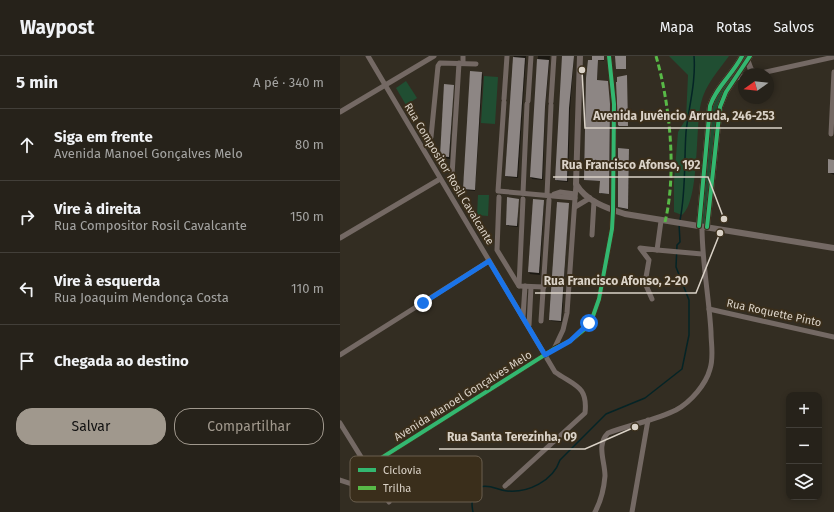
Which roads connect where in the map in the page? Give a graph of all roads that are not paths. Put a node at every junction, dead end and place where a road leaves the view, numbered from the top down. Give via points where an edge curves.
1 (368, 56) edge
2 (432, 56) edge
3 (456, 56) edge
4 (463, 56) edge
5 (507, 56) edge
6 (531, 56) edge
7 (554, 56) edge
8 (580, 56) edge
9 (609, 56) edge
10 (742, 56) edge
11 (834, 57) edge
12 (749, 59) edge
13 (460, 63) junction
14 (476, 64) dead end
15 (774, 71) edge
16 (834, 72) edge
17 (736, 78) joint
18 (384, 86) junction
19 (340, 112) edge
20 (831, 134) dead end
21 (431, 137) dead end
22 (452, 175) dead end
23 (440, 179) junction
24 (576, 184) junction
25 (523, 193) junction
26 (575, 196) junction
27 (499, 197) dead end
28 (549, 197) junction
29 (523, 199) dead end
30 (592, 200) junction
31 (575, 207) junction
32 (613, 211) junction
33 (661, 221) junction
34 (703, 227) junction
35 (592, 235) dead end
36 (340, 238) edge
37 (834, 248) edge
38 (657, 250) junction
39 (702, 254) junction
40 (489, 261) junction
41 (519, 286) junction
42 (528, 287) junction
43 (544, 287) junction
44 (652, 299) dead end
45 (709, 309) junction
46 (523, 318) junction
47 (542, 321) dead end
48 (528, 326) junction
49 (834, 337) edge
50 (554, 349) junction
51 (340, 355) edge
52 (545, 355) junction
53 (648, 420) junction
54 (340, 422) edge
55 (360, 456) edge
56 (384, 456) edge
57 (340, 480) edge
58 (350, 483) edge
59 (505, 486) dead end
60 (597, 511) edge
61 (632, 512) edge

1 - 18 street, Rua Compositor Rosil Cavalcante
2 - 18 street
3 - 13 street
4 - 13 street
5 - 25 street via 498,191
6 - 25 street
7 - 28 street
8 - 24 street
9 - 32 street, Avenida Manoel Gonçalves Melo via 614,104
10 - 34 street via 715,92 710,106
11 - 15 street
12 - 17 street
13 - 14 street
13 - 21 street via 440,63 438,66
13 - 22 street
16 - 20 street
17 - 34 street via 720,107
18 - 19 street
18 - 23 street, Rua Compositor Rosil Cavalcante
23 - 36 street
23 - 40 street, Rua Compositor Rosil Cavalcante
24 - 26 street
24 - 30 street
25 - 28 street
26 - 28 street
26 - 31 street
27 - 41 street via 497,250
28 - 43 street
29 - 41 street
30 - 31 street
30 - 32 street
30 - 35 street
31 - 50 street via 566,321
32 - 33 street
32 - 50 street, Avenida Manoel Gonçalves Melo via 599,299 593,316 580,334
33 - 34 street
33 - 38 street
34 - 37 street
34 - 39 street
38 - 39 street
38 - 44 street via 640,248 649,260 646,283
39 - 45 street
40 - 46 street, Rua Compositor Rosil Cavalcante
40 - 51 street
41 - 42 street
42 - 43 street
42 - 46 street
42 - 48 street
43 - 47 street
45 - 49 street, Rua Roquette Pinto
45 - 53 street via 712,357 705,382 678,410
46 - 48 street, Rua Compositor Rosil Cavalcante
48 - 52 street, Rua Compositor Rosil Cavalcante
50 - 52 street, Avenida Manoel Gonçalves Melo
52 - 56 street, Avenida Manoel Gonçalves Melo
52 - 59 street, Rua Compositor Rosil Cavalcante via 555,372 582,390 587,399 585,413
53 - 60 street via 608,433 604,437 602,449 605,475
53 - 61 street
54 - 55 street
57 - 58 street

